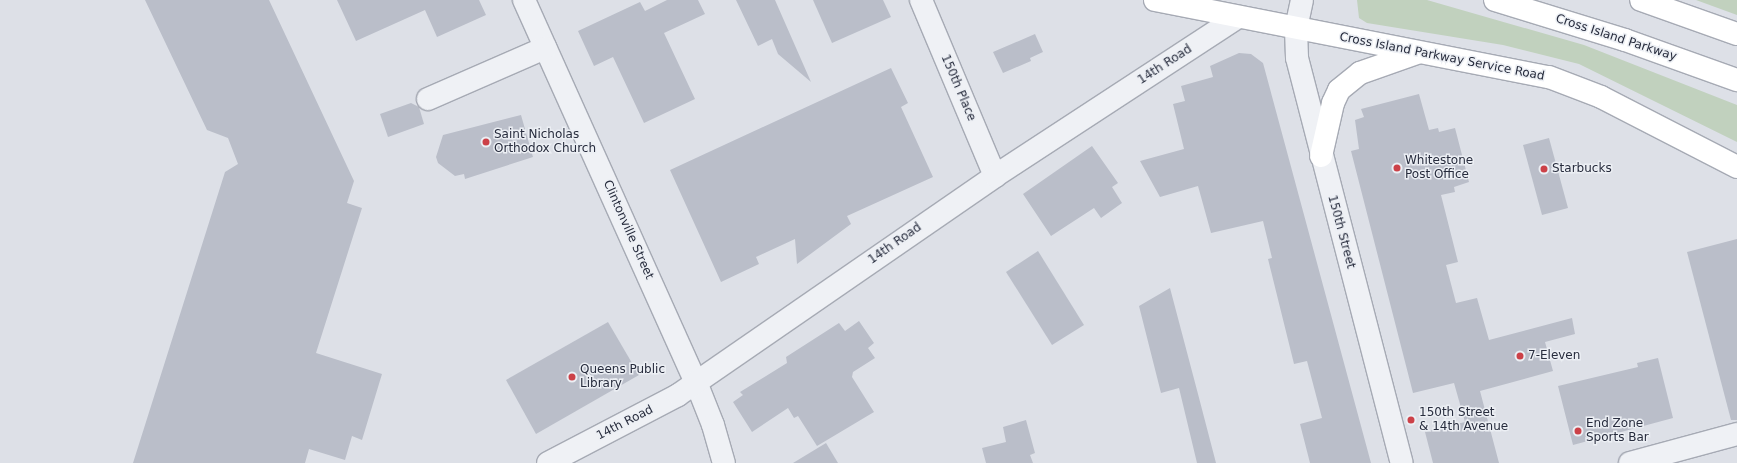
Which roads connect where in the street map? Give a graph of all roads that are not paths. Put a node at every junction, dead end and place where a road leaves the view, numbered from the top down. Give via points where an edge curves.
1 (524, 0) edge
2 (921, 0) edge
3 (1155, 0) edge
4 (1302, 0) edge
5 (1495, 0) edge
6 (1641, 0) edge
7 (1238, 17) junction
8 (1296, 29) junction
9 (1737, 34) edge
10 (545, 48) junction
11 (1422, 52) junction
12 (1737, 80) edge
13 (428, 99) dead end
14 (1321, 156) junction
15 (1737, 167) edge
16 (994, 176) junction
17 (696, 382) junction
18 (1737, 434) edge
19 (548, 463) edge
20 (724, 463) edge
21 (1402, 463) edge
22 (1630, 463) edge

1 - 10 street, Clintonville Street
2 - 16 street, 150th Place
3 - 7 main road, Cross Island Parkway Service Road
4 - 8 street, 150th Street
5 - 12 main road, Cross Island Parkway via 1624,40
6 - 9 main road
7 - 8 main road, Cross Island Parkway Service Road
7 - 16 street, 14th Road
8 - 11 main road, Cross Island Parkway Service Road
8 - 14 street, 150th Street via 1297,58
10 - 13 street
10 - 17 street, Clintonville Street
11 - 14 main road via 1399,57 1360,73 1339,90
11 - 15 main road, Cross Island Parkway Service Road via 1519,70 1575,86
14 - 21 street, 150th Street
16 - 17 street, 14th Road
17 - 19 street, 14th Road via 678,395
17 - 20 street, Clintonville Street via 714,425
18 - 22 street

